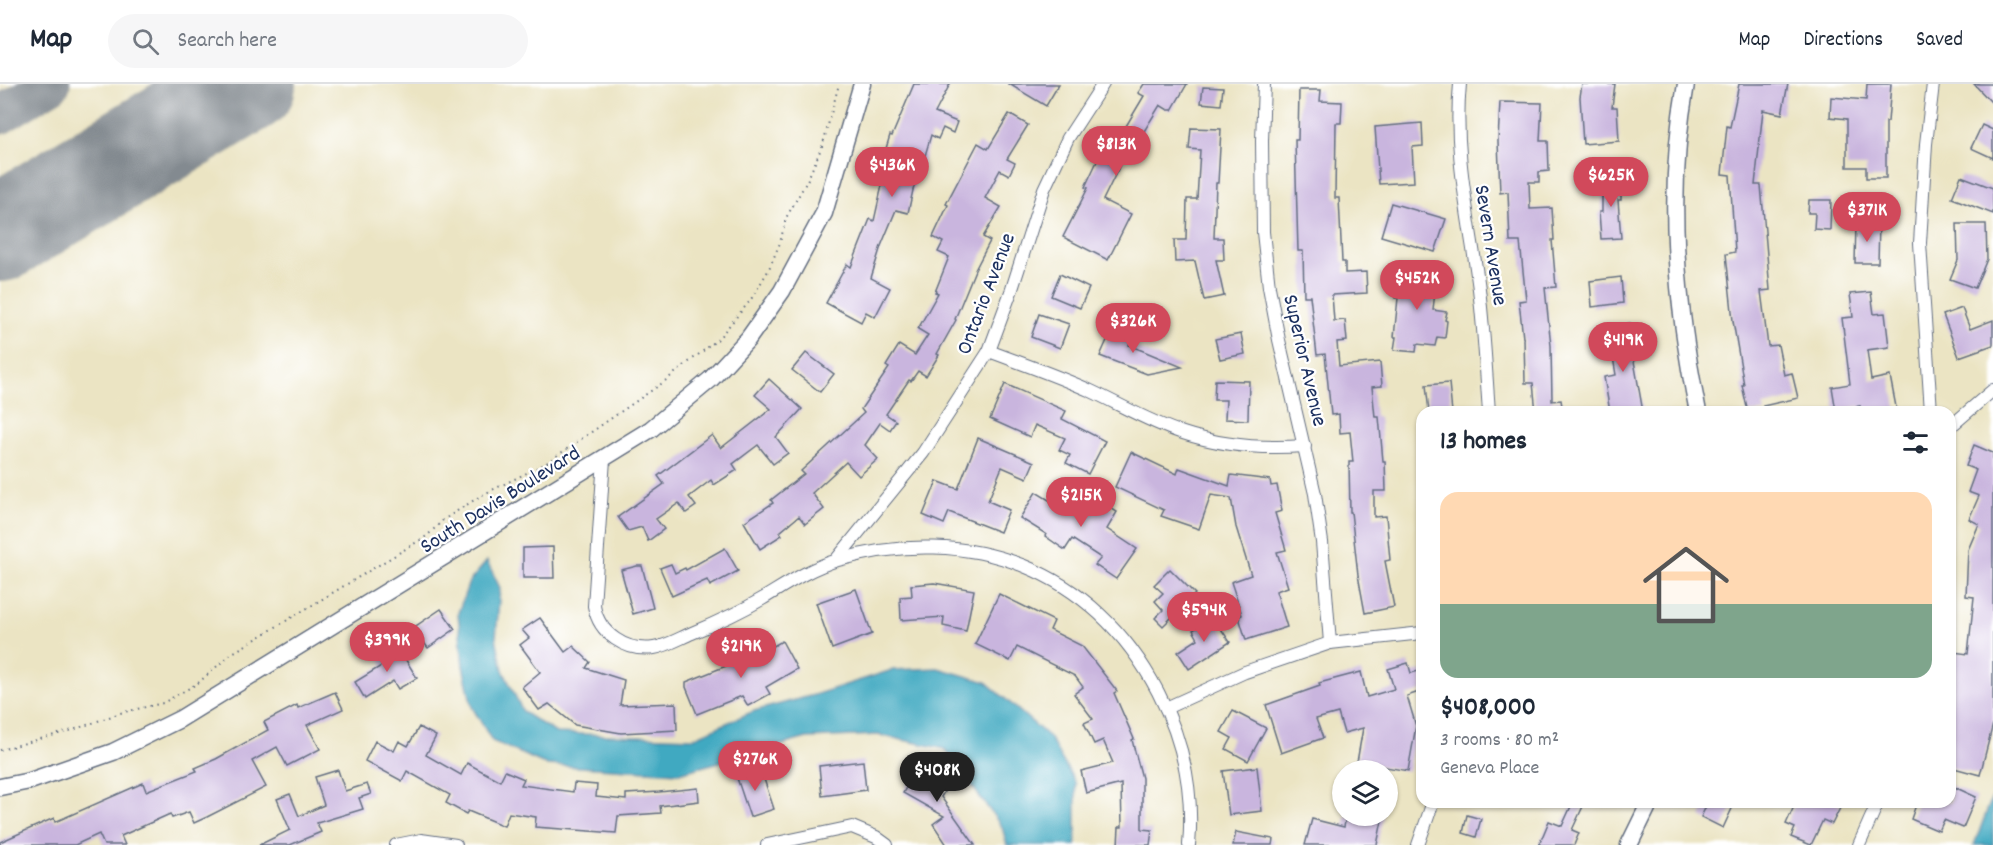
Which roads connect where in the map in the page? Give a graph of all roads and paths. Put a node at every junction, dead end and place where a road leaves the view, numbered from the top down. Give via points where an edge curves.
1 (839, 84) edge
2 (862, 84) edge
3 (1103, 84) edge
4 (1264, 84) edge
5 (1460, 84) edge
6 (1686, 84) edge
7 (1933, 84) edge
8 (989, 351) junction
9 (1993, 390) edge
10 (1489, 406) edge
11 (1697, 406) edge
12 (1931, 406) edge
13 (1956, 422) edge
14 (1305, 446) junction
15 (604, 459) junction
16 (836, 560) junction
17 (1416, 634) edge
18 (1330, 643) junction
19 (1166, 708) junction
20 (0, 750) edge
21 (0, 787) edge
22 (1431, 808) edge
23 (1647, 808) edge
24 (1875, 808) edge
25 (396, 845) edge
26 (456, 845) edge
27 (767, 845) edge
28 (887, 845) edge
29 (1189, 845) edge
30 (1418, 845) edge
31 (1629, 845) edge
32 (1859, 845) edge

1 - 20 path via 823,144 786,218 768,272 729,329 702,354 545,464 460,508 418,541 231,654 187,690 163,703
2 - 15 street, South Davis Boulevard via 824,213 782,291 748,339 711,379 651,429
3 - 8 street, Ontario Avenue via 1073,130 1044,189
4 - 14 street, Superior Avenue via 1263,232 1268,278
5 - 10 street, Severn Avenue via 1462,183 1485,342
6 - 11 street via 1674,199 1683,324
7 - 12 street via 1920,243
8 - 14 street via 1068,381 1181,433 1246,446
8 - 16 street, Ontario Avenue via 923,453
9 - 13 street
14 - 18 street, Superior Avenue via 1322,542
15 - 16 street via 594,606 600,625 623,643 646,649 664,645 721,621 805,572
15 - 21 street, South Davis Boulevard via 180,719 113,752 30,781
16 - 19 street via 897,547 942,547 985,553 1035,571 1080,596 1106,619 1141,663
17 - 18 street
18 - 19 street via 1245,672
19 - 29 street via 1186,766
22 - 30 street
23 - 31 street
24 - 32 street
25 - 26 street via 421,840
27 - 28 street via 852,827

